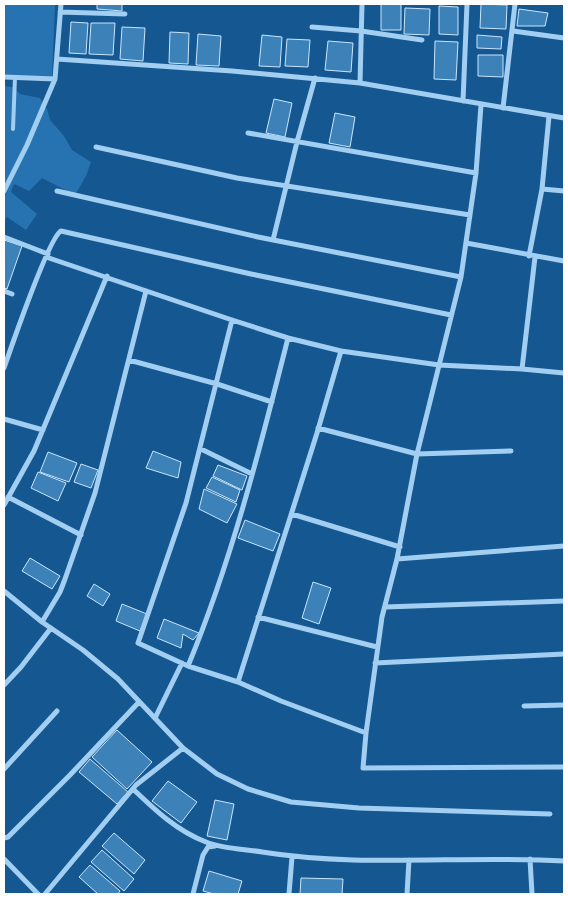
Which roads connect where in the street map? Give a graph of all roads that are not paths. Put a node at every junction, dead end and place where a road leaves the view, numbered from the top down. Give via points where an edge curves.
1 (61, 4) edge
2 (362, 4) edge
3 (468, 4) edge
4 (515, 4) edge
5 (60, 12) junction
6 (125, 14) dead end
7 (312, 27) dead end
8 (361, 31) junction
9 (513, 32) junction
10 (564, 38) edge
11 (422, 40) dead end
12 (57, 59) junction
13 (4, 76) edge
14 (15, 77) junction
15 (315, 78) junction
16 (55, 80) junction
17 (360, 83) junction
18 (463, 101) junction
19 (481, 105) junction
20 (503, 108) junction
21 (549, 116) junction
22 (564, 118) edge
23 (13, 129) dead end
24 (248, 134) dead end
25 (297, 142) junction
26 (96, 147) dead end
27 (476, 173) junction
28 (287, 186) junction
29 (542, 189) junction
30 (564, 190) edge
31 (4, 191) edge
32 (57, 191) dead end
33 (470, 215) junction
34 (4, 237) edge
35 (273, 240) junction
36 (466, 244) junction
37 (47, 255) junction
38 (532, 256) junction
39 (564, 260) edge
40 (106, 276) junction
41 (461, 277) junction
42 (4, 291) edge
43 (146, 291) junction
44 (12, 294) dead end
45 (451, 315) junction
46 (232, 320) junction
47 (288, 338) junction
48 (341, 351) junction
49 (129, 360) junction
50 (439, 365) junction
51 (4, 368) edge
52 (522, 369) junction
53 (564, 373) edge
54 (217, 384) junction
55 (272, 402) junction
56 (4, 420) edge
57 (318, 428) junction
58 (43, 430) junction
59 (201, 450) junction
60 (511, 451) dead end
61 (417, 454) junction
62 (252, 474) junction
63 (8, 497) junction
64 (4, 505) edge
65 (292, 514) junction
66 (81, 535) junction
67 (564, 546) edge
68 (400, 547) junction
69 (397, 559) junction
70 (4, 591) edge
71 (564, 601) edge
72 (385, 607) junction
73 (258, 617) junction
74 (42, 622) junction
75 (51, 628) junction
76 (377, 648) junction
77 (564, 654) edge
78 (182, 663) junction
79 (375, 663) junction
80 (188, 666) junction
81 (238, 682) junction
82 (4, 685) edge
83 (139, 702) junction
84 (564, 705) edge
85 (524, 706) dead end
86 (57, 711) dead end
87 (155, 718) junction
88 (366, 733) junction
89 (183, 748) junction
90 (564, 767) edge
91 (4, 769) edge
92 (133, 789) junction
93 (550, 814) dead end
94 (4, 838) edge
95 (220, 845) junction
96 (292, 857) junction
97 (4, 859) edge
98 (530, 859) junction
99 (409, 860) junction
100 (564, 861) edge
101 (38, 894) edge
102 (45, 894) edge
103 (193, 894) edge
104 (289, 894) edge
105 (407, 894) edge
106 (532, 894) edge

1 - 5 street
2 - 8 street
3 - 18 street
4 - 9 street
5 - 6 street
5 - 12 street
7 - 8 street
8 - 11 street
8 - 17 street
9 - 10 street
9 - 20 street
12 - 15 street
12 - 16 street
13 - 14 street
14 - 16 street
14 - 23 lane
15 - 17 street
15 - 25 street
16 - 31 street
17 - 18 street
18 - 19 street
19 - 20 street
19 - 27 street
20 - 21 street
21 - 22 street
21 - 29 street
24 - 25 street
25 - 27 street
25 - 28 street
26 - 28 street
27 - 33 street
28 - 33 street
28 - 35 street
29 - 30 street
29 - 38 street
32 - 35 street
33 - 36 street
34 - 37 street
35 - 41 street
36 - 38 street
36 - 41 street
37 - 40 street
37 - 45 street via 57,233 64,231
37 - 51 street
38 - 39 street
38 - 52 street
40 - 43 street
40 - 58 street
41 - 45 street
42 - 44 street
43 - 46 street
43 - 49 street
45 - 50 street
46 - 47 street
46 - 54 street
47 - 48 street
47 - 55 street
48 - 50 street
48 - 57 street
49 - 54 street
49 - 66 street
50 - 52 street
50 - 61 street
52 - 53 street
54 - 55 street
54 - 59 street
55 - 62 street
56 - 58 street
57 - 61 street
57 - 65 street
58 - 63 street
59 - 62 street
59 - 78 street via 138,643
60 - 61 street
61 - 68 street
62 - 80 street via 216,595
63 - 64 street
63 - 66 street
65 - 68 street
65 - 73 street
66 - 74 street via 60,592
67 - 69 street
68 - 69 street
69 - 72 street
70 - 74 street
71 - 72 street
72 - 76 street
73 - 76 street
73 - 81 street
74 - 75 street
75 - 82 street
75 - 83 street via 118,679
76 - 79 street
77 - 79 street
78 - 80 street
78 - 87 street
79 - 88 street
80 - 81 street
81 - 88 street
83 - 87 street
83 - 94 street
84 - 85 street
86 - 91 street
87 - 89 street
88 - 90 street via 363,768
89 - 92 street
89 - 93 street via 217,774 248,789 291,802 359,808
92 - 95 street via 185,832
92 - 102 street
95 - 96 street
95 - 103 street via 206,850
96 - 99 street
96 - 104 street
97 - 101 street
98 - 99 street
98 - 100 street
98 - 106 street
99 - 105 street

